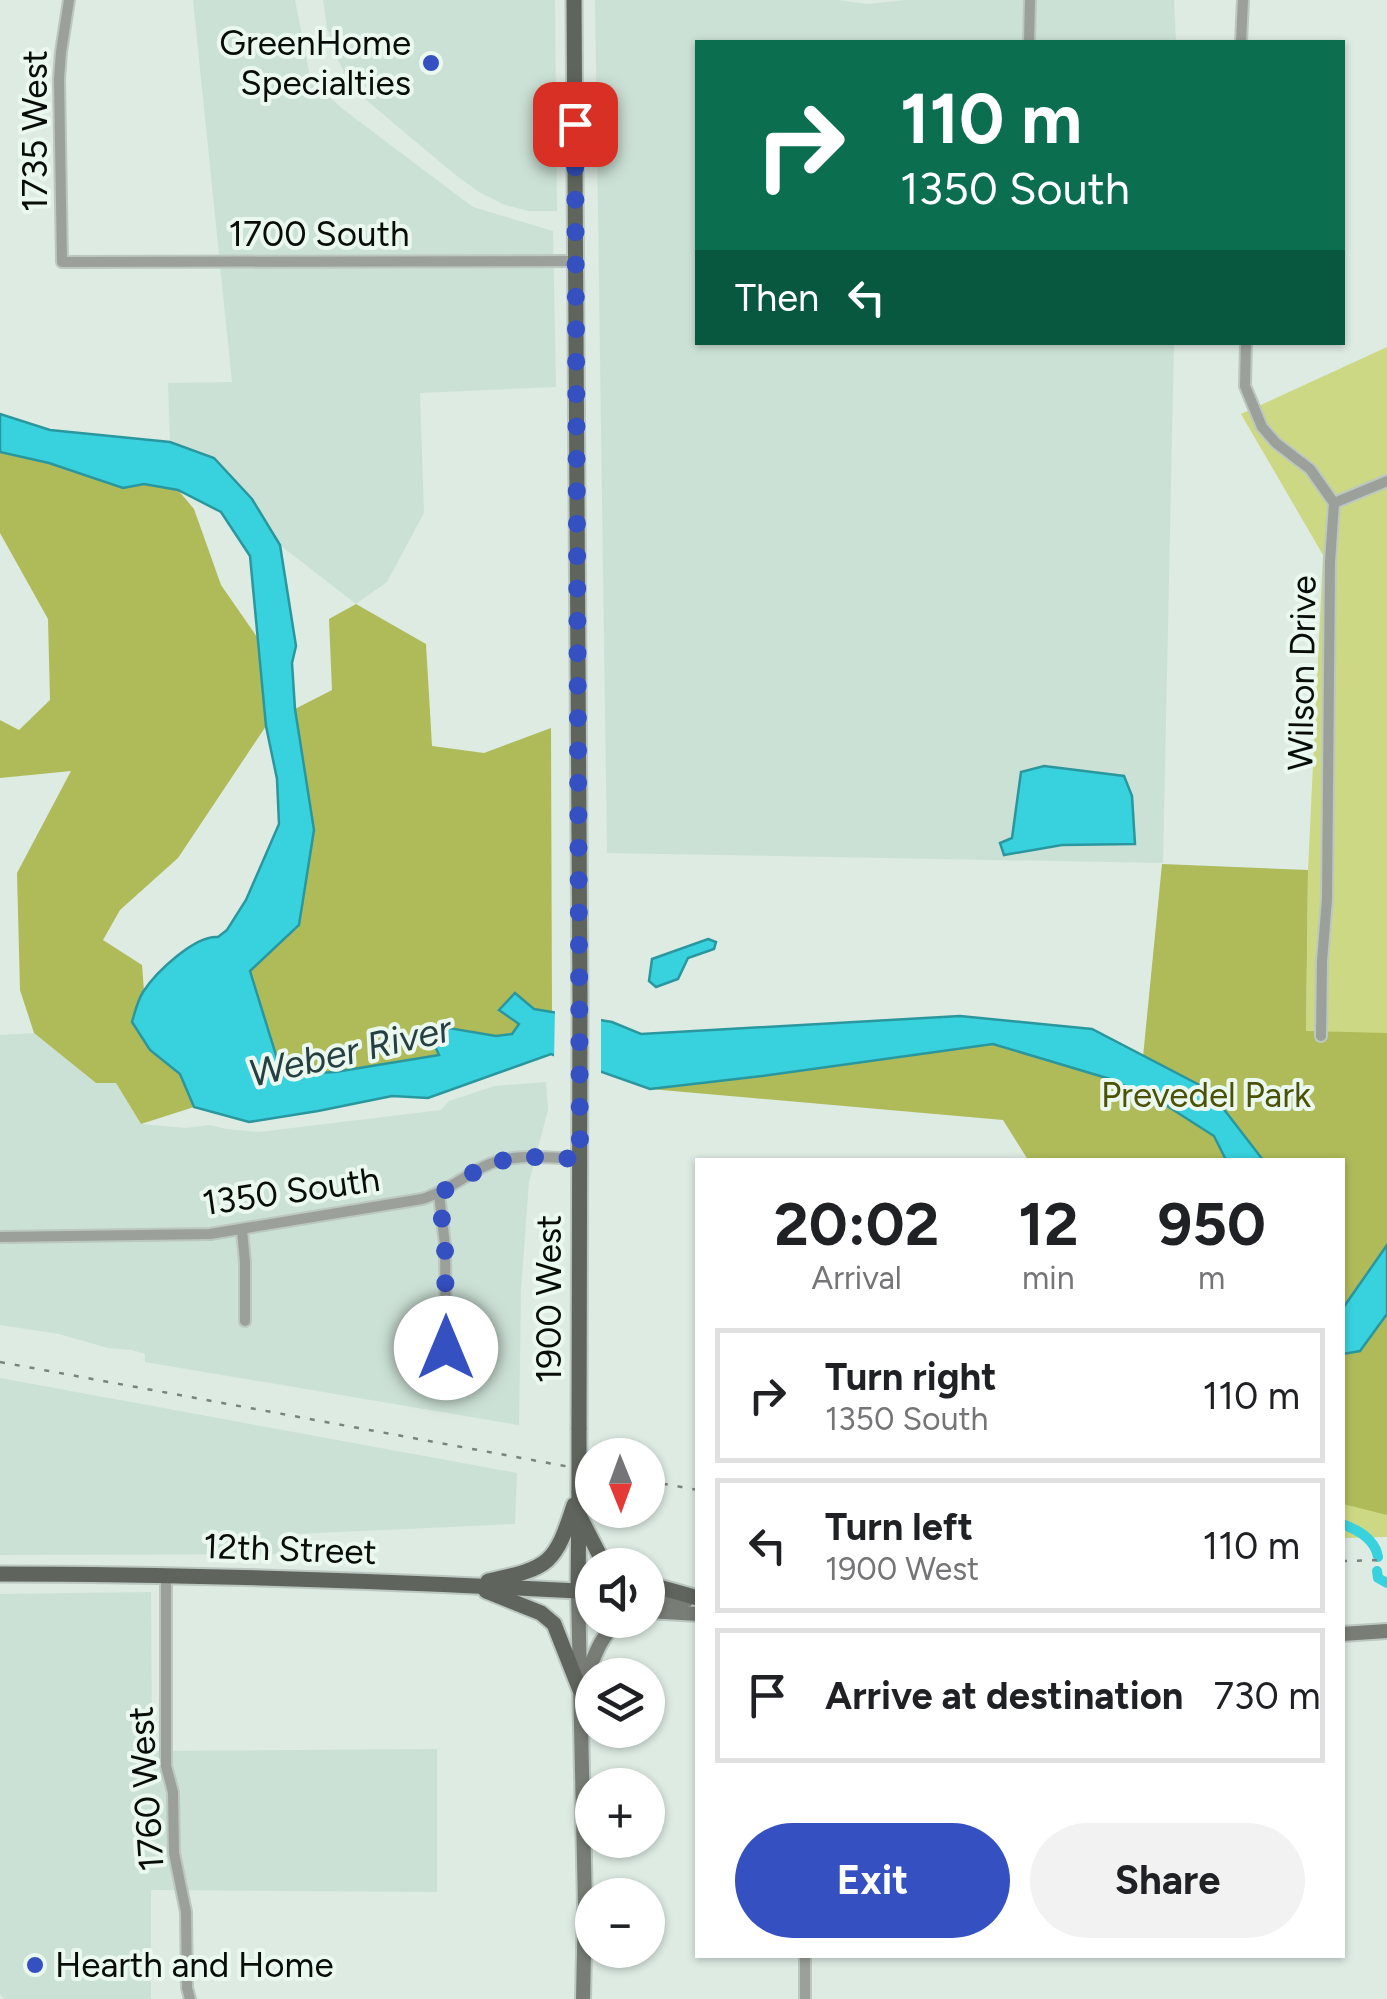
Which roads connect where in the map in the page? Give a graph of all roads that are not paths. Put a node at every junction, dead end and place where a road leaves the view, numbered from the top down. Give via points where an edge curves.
1 (69, 0) edge
2 (574, 0) edge
3 (1030, 0) edge
4 (1243, 0) edge
5 (1029, 40) edge
6 (1242, 40) edge
7 (576, 261) junction
8 (62, 262) joint
9 (1246, 345) edge
10 (1387, 481) edge
11 (1334, 503) junction
12 (1320, 1036) dead end
13 (580, 1159) junction
14 (439, 1194) junction
15 (242, 1230) junction
16 (0, 1237) edge
17 (245, 1322) dead end
18 (446, 1348) dead end
19 (579, 1438) edge
20 (575, 1501) edge
21 (0, 1574) edge
22 (166, 1575) junction
23 (468, 1585) junction
24 (665, 1589) edge
25 (575, 1591) edge
26 (665, 1597) edge
27 (695, 1598) edge
28 (695, 1599) edge
29 (665, 1613) edge
30 (695, 1614) edge
31 (1387, 1631) edge
32 (1345, 1634) edge
33 (575, 1676) edge
34 (581, 1748) edge
35 (804, 1958) edge
36 (190, 1999) edge
37 (583, 1999) edge
38 (804, 1999) edge

1 - 8 street, 1735 West via 60,79
2 - 7 main road, 1900 West
3 - 5 street
4 - 6 street
7 - 8 street, 1700 South
7 - 13 main road, 1900 West
9 - 11 street via 1245,386 1262,426 1310,469
10 - 11 street
11 - 12 street, Wilson Drive
13 - 14 street, 1350 South via 510,1158
13 - 19 main road, 1900 West, bridge
14 - 15 street, 1350 South
14 - 18 street
15 - 16 street, 1350 South
15 - 17 street
20 - 23 main road via 548,1562
21 - 22 main road, 12th Street
22 - 23 main road, 12th Street
22 - 36 street, 1760 West via 166,1766 174,1792
23 - 25 main road, 12th Street
23 - 33 main road via 554,1624
24 - 27 main road
26 - 28 main road
29 - 30 main road
31 - 32 main road
34 - 37 main road, 1900 West
35 - 38 street

